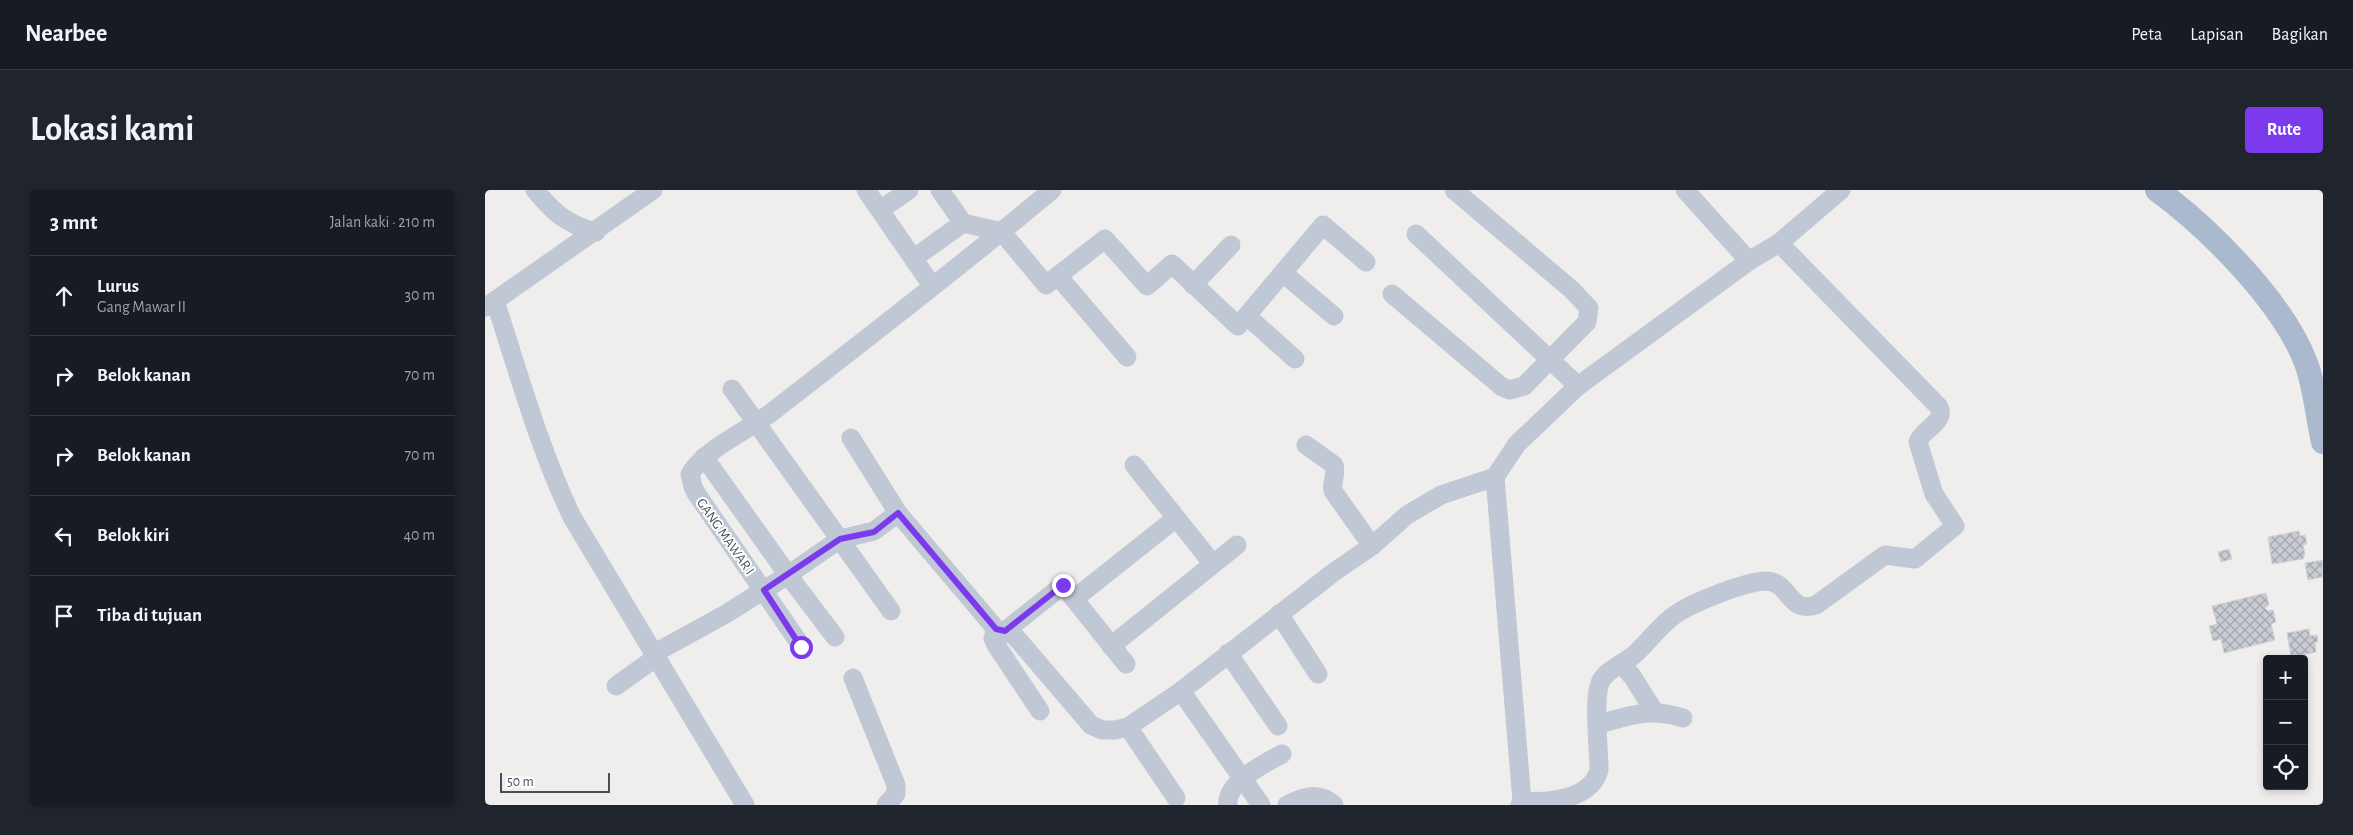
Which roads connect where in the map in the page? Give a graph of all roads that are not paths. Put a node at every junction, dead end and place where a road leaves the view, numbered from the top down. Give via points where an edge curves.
1 (535, 190) edge
2 (653, 190) edge
3 (866, 190) edge
4 (909, 190) edge
5 (940, 190) edge
6 (1052, 190) edge
7 (1454, 190) edge
8 (1685, 190) edge
9 (1841, 190) edge
10 (2157, 190) edge
11 (883, 208) dead end
12 (963, 223) junction
13 (596, 232) junction
14 (1002, 232) junction
15 (1415, 234) dead end
16 (1779, 243) junction
17 (1231, 245) dead end
18 (917, 256) dead end
19 (1749, 261) junction
20 (1366, 262) dead end
21 (1283, 272) junction
22 (926, 276) dead end
23 (1058, 276) junction
24 (1193, 285) junction
25 (1392, 294) dead end
26 (490, 305) edge
27 (1247, 316) junction
28 (1334, 316) dead end
29 (1127, 357) dead end
30 (1295, 359) dead end
31 (1550, 360) junction
32 (1578, 386) junction
33 (732, 389) dead end
34 (2317, 390) edge
35 (757, 423) junction
36 (851, 438) dead end
37 (2323, 442) edge
38 (1306, 445) dead end
39 (704, 457) junction
40 (1135, 465) dead end
41 (1495, 477) junction
42 (898, 513) junction
43 (1177, 518) junction
44 (840, 539) junction
45 (1237, 544) dead end
46 (1372, 546) junction
47 (1213, 564) junction
48 (788, 576) junction
49 (764, 590) junction
50 (1074, 599) junction
51 (891, 611) dead end
52 (1279, 614) junction
53 (1000, 630) junction
54 (835, 638) dead end
55 (1111, 646) junction
56 (801, 647) dead end
57 (1228, 653) junction
58 (654, 656) junction
59 (1126, 664) dead end
60 (1621, 664) junction
61 (1318, 674) dead end
62 (853, 678) dead end
63 (615, 686) dead end
64 (1181, 691) junction
65 (1040, 711) dead end
66 (1654, 711) junction
67 (1683, 718) dead end
68 (1599, 724) junction
69 (1278, 726) dead end
70 (1128, 727) junction
71 (1282, 754) dead end
72 (1243, 780) junction
73 (1176, 798) dead end
74 (1521, 803) edge
75 (745, 805) edge
76 (886, 805) edge
77 (1228, 805) edge
78 (1261, 805) edge
79 (1287, 805) edge
80 (1333, 805) edge

1 - 13 street via 569,223
2 - 13 street
3 - 22 street
4 - 11 street
5 - 12 street
6 - 14 street
7 - 31 street via 1589,308 1587,322
8 - 19 street
9 - 16 street
10 - 34 main road via 2255,282 2289,328
12 - 14 street
12 - 18 street
13 - 26 street
14 - 23 street via 1047,285
14 - 35 street
15 - 31 street
16 - 19 street
16 - 60 street via 1939,407 1940,419 1920,436 1918,442 1934,494 1955,526 1915,559 1885,555 1816,605 1806,608 1798,606 1774,583 1765,582 1724,592 1676,614
17 - 24 street
19 - 32 street
20 - 21 street via 1323,225
21 - 27 street
21 - 28 street
23 - 24 street via 1105,239 1147,286 1172,264
23 - 29 street
24 - 27 street via 1238,326
25 - 31 street via 1510,390 1519,390
26 - 58 street via 555,481 572,517
27 - 30 street
31 - 32 street
32 - 41 street via 1517,444
33 - 35 street
34 - 37 main road
35 - 39 street
35 - 44 street
36 - 42 street
38 - 46 street via 1333,466 1333,491
39 - 48 street
39 - 49 street, GANG MAWAR I via 691,474 691,481
40 - 43 street
41 - 46 street via 1441,494 1403,519
41 - 74 street
42 - 44 street via 874,532
42 - 53 street
43 - 47 street
43 - 50 street
44 - 48 street
44 - 51 street
45 - 47 street
46 - 52 street
47 - 55 street
48 - 49 street
48 - 54 street
49 - 56 street, GANG MAWAR I
49 - 58 street
50 - 53 street via 1063,585
50 - 55 street
52 - 57 street
52 - 61 street
53 - 65 street via 993,638 996,645
53 - 70 street via 1014,635 1091,725 1102,730
55 - 59 street
57 - 64 street
57 - 69 street
58 - 63 street
58 - 75 street
60 - 66 street via 1633,676
60 - 68 street via 1602,678 1599,685
62 - 76 street via 896,785 896,794
64 - 70 street
64 - 72 street
66 - 67 street
66 - 68 street
68 - 74 street via 1597,780 1591,786 1557,800
70 - 73 street
71 - 72 street
72 - 77 street via 1231,790
72 - 78 street
79 - 80 street via 1310,796 1329,800

